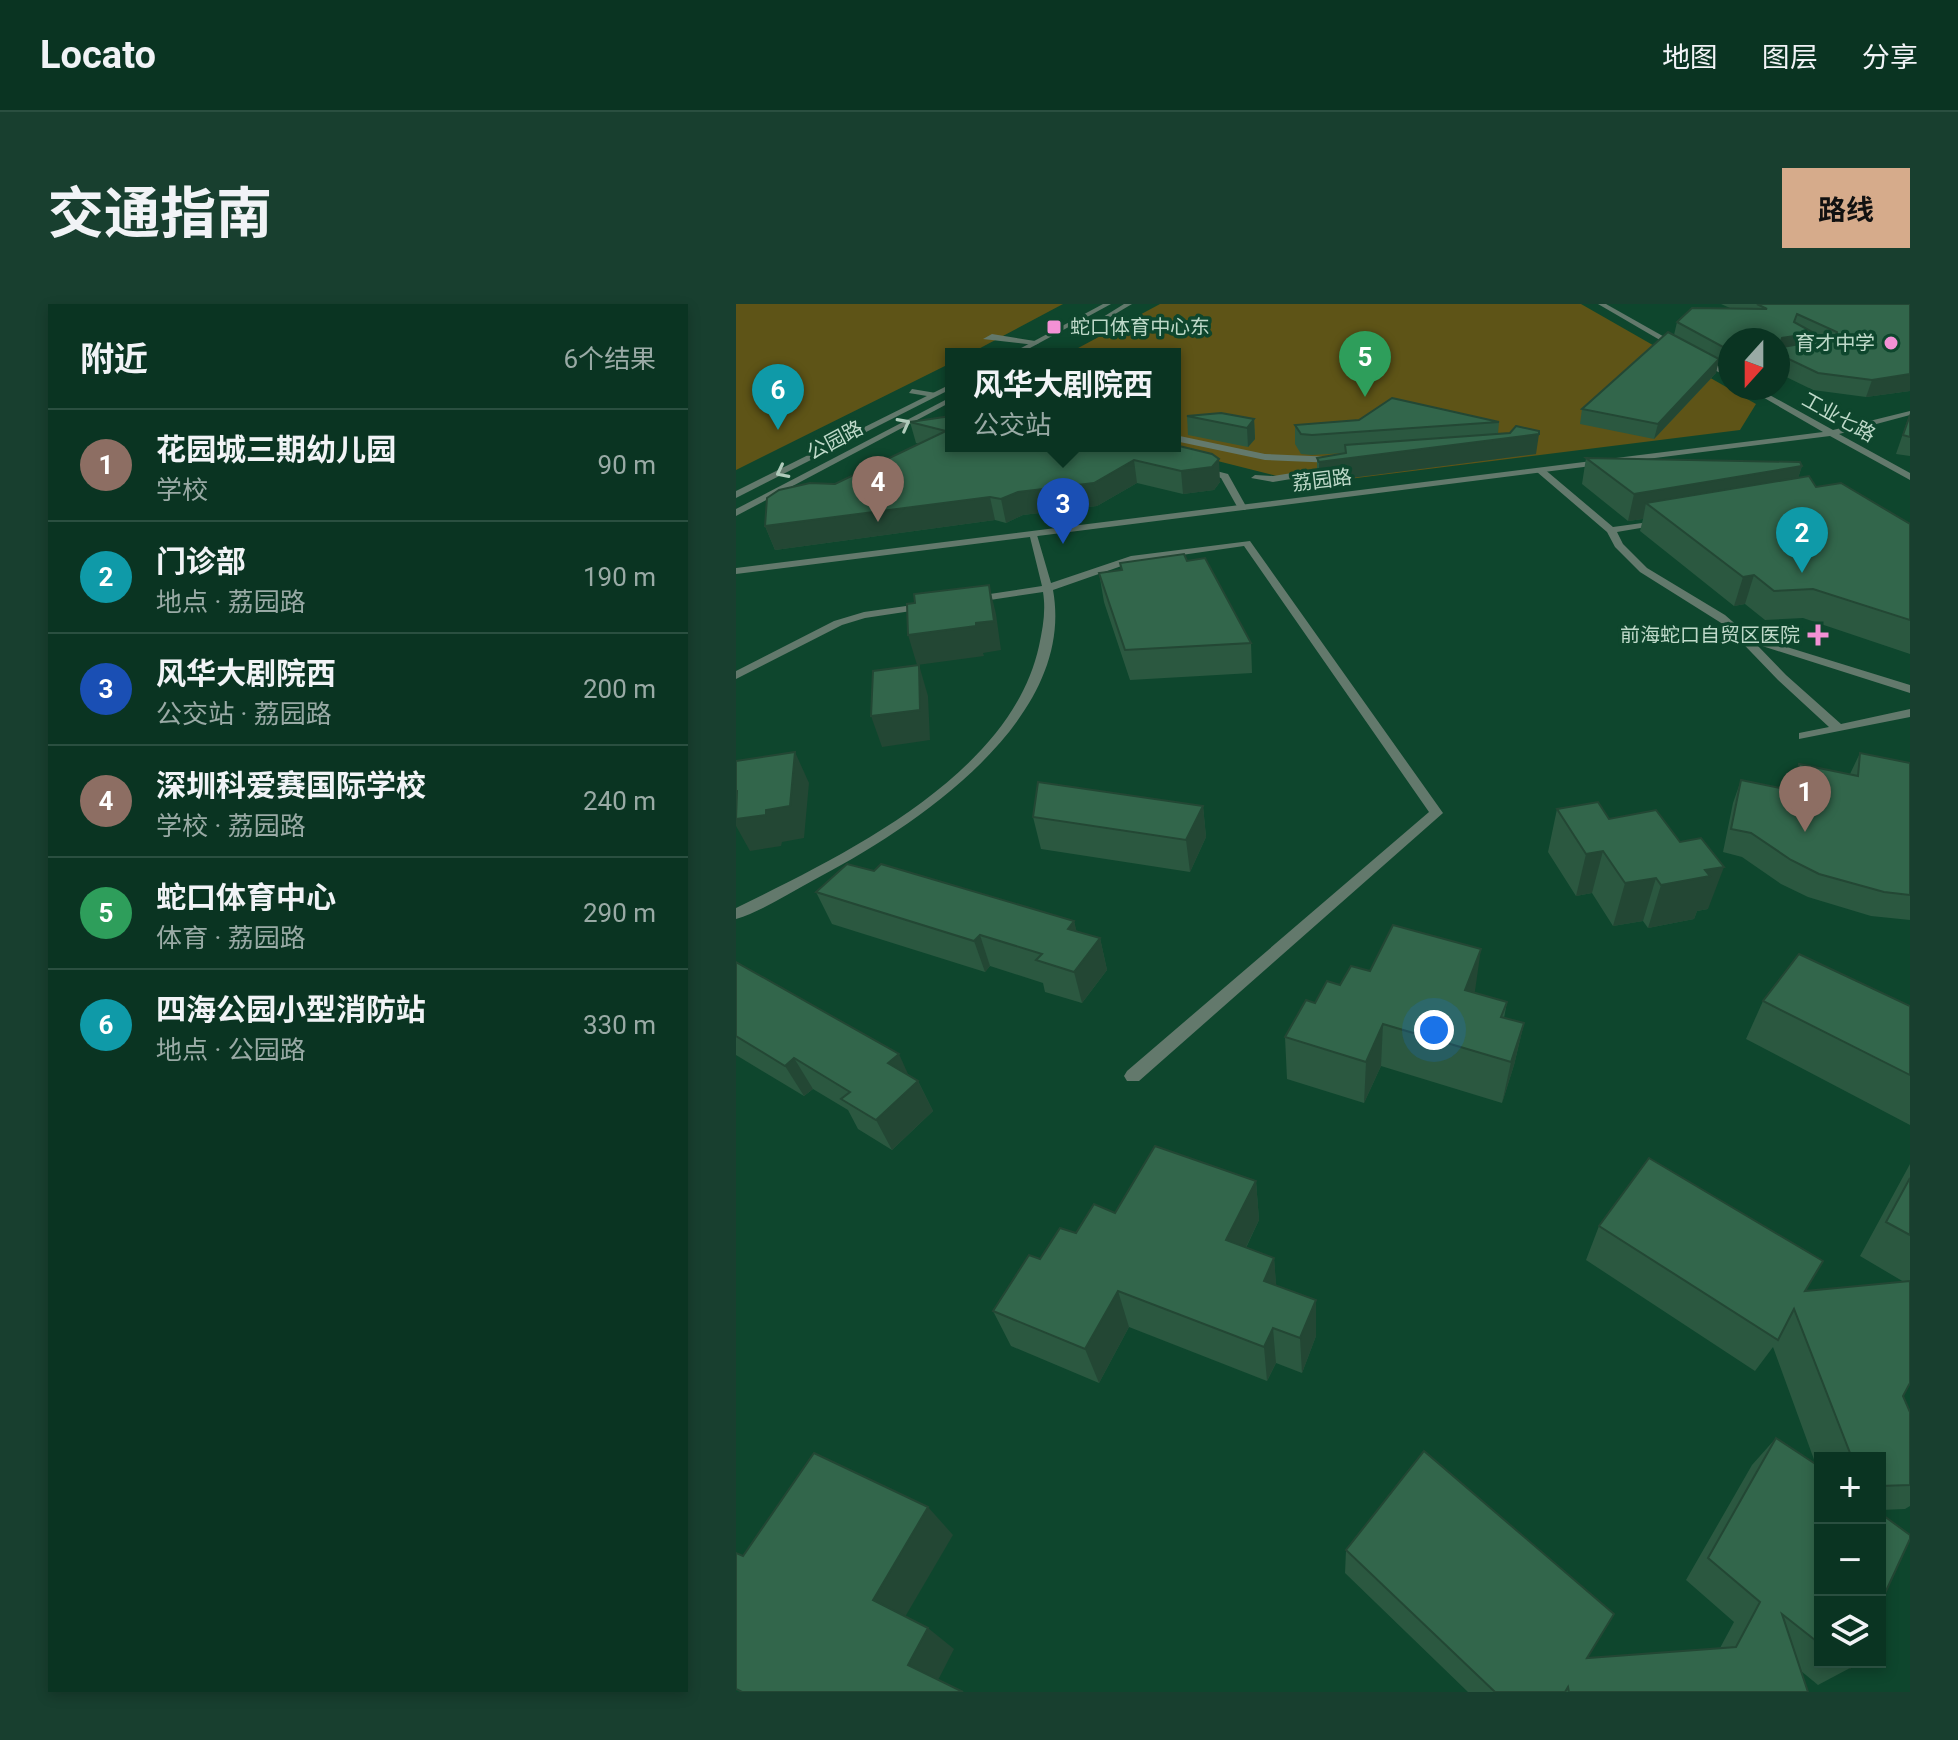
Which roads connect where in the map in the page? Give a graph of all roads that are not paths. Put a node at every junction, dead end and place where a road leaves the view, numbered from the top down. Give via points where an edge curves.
1 (1108, 304) edge
2 (1129, 304) edge
3 (1601, 304) edge
4 (1086, 328) dead end
5 (986, 339) dead end
6 (1035, 343) junction
7 (1025, 348) edge
8 (1716, 368) edge
9 (945, 389) edge
10 (912, 391) dead end
11 (933, 395) junction
12 (1773, 400) edge
13 (945, 402) edge
14 (1910, 413) edge
15 (1832, 433) junction
16 (1181, 439) edge
17 (1350, 459) edge
18 (1312, 461) junction
19 (1187, 465) edge
20 (1344, 468) edge
21 (1540, 470) junction
22 (1910, 477) edge
23 (1255, 478) junction
24 (1231, 485) junction
25 (736, 495) edge
26 (1242, 508) junction
27 (736, 513) edge
28 (1672, 520) edge
29 (1611, 530) junction
30 (1032, 535) junction
31 (736, 571) edge
32 (1047, 588) junction
33 (963, 601) edge
34 (935, 605) edge
35 (1749, 638) junction
36 (736, 676) edge
37 (1910, 689) edge
38 (1910, 713) edge
39 (1838, 728) junction
40 (1803, 736) dead end
41 (736, 914) edge
42 (1133, 1076) dead end

1 - 6 street
2 - 4 street
3 - 8 street
5 - 6 street
6 - 7 street
9 - 11 street, 公园路
10 - 11 street
11 -> 25 street, 公园路
12 - 15 street, 工业七路
27 -> 13 street, 公园路
14 - 15 street, 荔园路
15 - 21 street, 荔园路
15 - 22 street, 工业七路
16 - 18 street
17 - 18 street
18 - 23 street
19 - 24 street via 1218,472
20 - 23 street
21 - 26 street, 荔园路
21 - 29 street
23 - 24 street
24 - 26 street
26 - 30 street, 荔园路
28 - 29 street
29 - 35 street via 1616,544 1663,585
30 - 31 street, 荔园路
30 - 32 street
32 - 33 street
32 - 41 street via 1050,618 1033,682 972,766 871,844
32 - 42 street via 1131,559 1247,543 1436,813
34 - 36 street via 838,623
35 - 37 street
35 - 39 street via 1772,668
38 - 39 street
39 - 40 street

